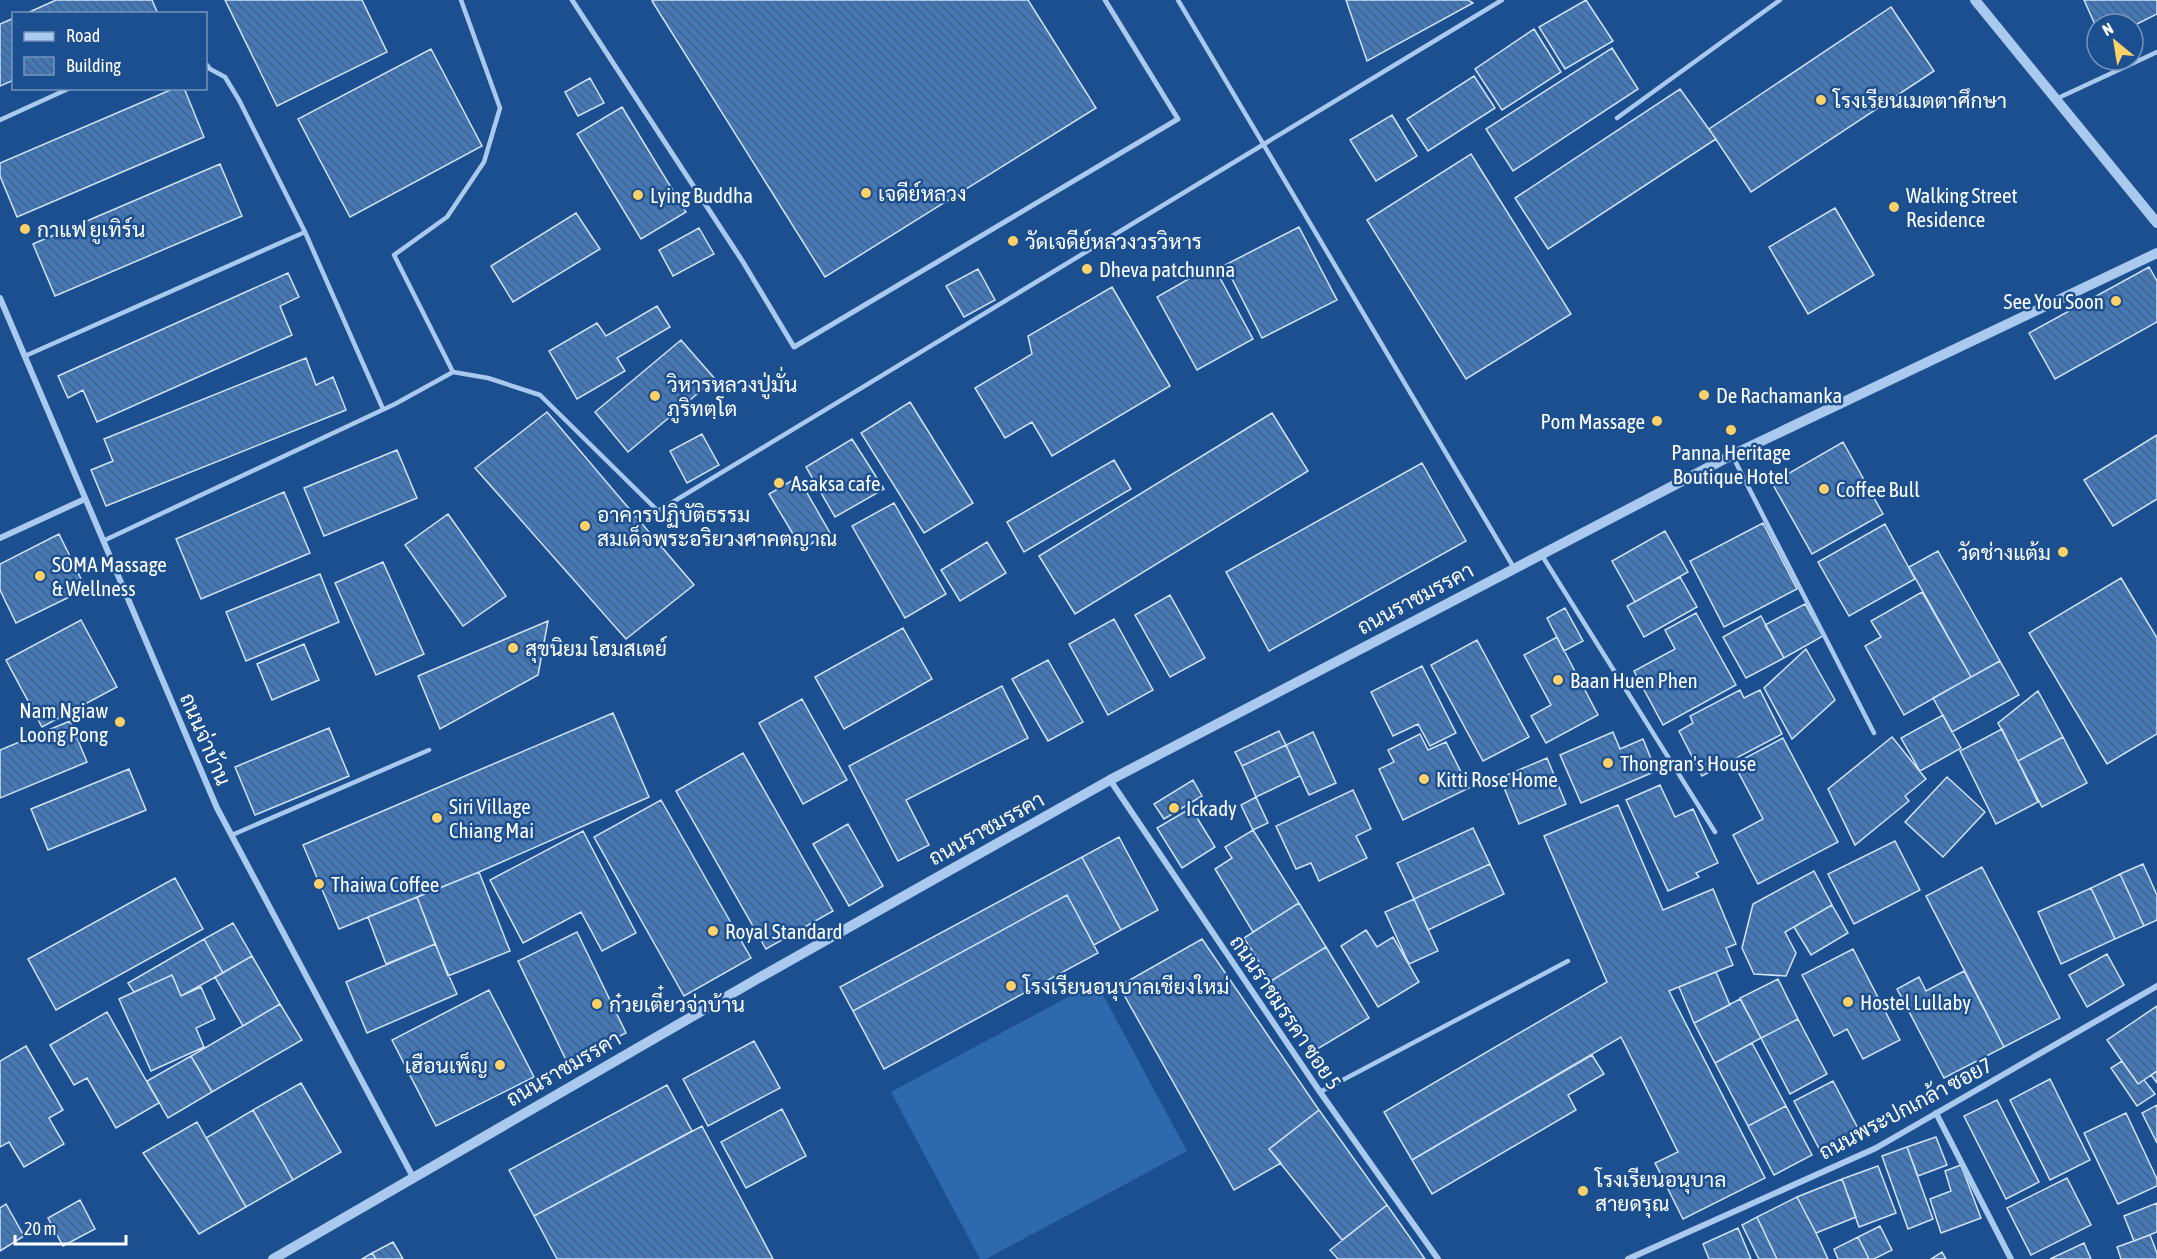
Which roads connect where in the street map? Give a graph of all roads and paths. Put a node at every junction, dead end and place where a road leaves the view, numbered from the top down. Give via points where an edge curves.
1 (461, 0) edge
2 (572, 0) edge
3 (1105, 0) edge
4 (1178, 0) edge
5 (1502, 0) edge
6 (1780, 0) edge
7 (1975, 0) edge
8 (2157, 52) edge
9 (207, 65) edge
10 (66, 90) edge
11 (2055, 99) junction
12 (1617, 118) dead end
13 (0, 120) edge
14 (1264, 145) junction
15 (2157, 223) edge
16 (305, 232) junction
17 (2157, 253) edge
18 (0, 298) edge
19 (25, 356) junction
20 (453, 372) junction
21 (383, 409) junction
22 (1732, 455) junction
23 (85, 499) junction
24 (0, 538) edge
25 (104, 541) junction
26 (1541, 554) junction
27 (1514, 568) junction
28 (1874, 733) dead end
29 (429, 750) dead end
30 (1110, 780) junction
31 (1715, 832) dead end
32 (232, 835) junction
33 (1568, 961) dead end
34 (2157, 986) edge
35 (1320, 1092) junction
36 (1936, 1113) junction
37 (413, 1177) junction
38 (273, 1259) edge
39 (1438, 1259) edge
40 (1628, 1259) edge
41 (2011, 1259) edge

1 - 20 lane via 500,108 484,162 447,217 394,255
2 - 3 street via 794,347 1178,119
4 - 14 lane
5 - 14 lane
6 - 12 lane
7 - 11 street
8 - 11 lane
9 - 16 lane via 225,77 239,100
10 - 13 lane
11 - 15 street
14 - 20 lane via 658,511 540,395 488,378
14 - 27 lane
16 - 19 lane
16 - 21 lane
17 - 22 street, ถนนราชมรรคา
18 - 19 street, ถนนจ่าบ้าน
19 - 23 street, ถนนจ่าบ้าน
20 - 21 lane
21 - 25 lane
22 - 26 street, ถนนราชมรรคา
22 - 28 lane
23 - 24 street
23 - 25 street, ถนนจ่าบ้าน
25 - 32 street, ถนนจ่าบ้าน
26 - 27 street, ถนนราชมรรคา
26 - 31 lane
27 - 30 street, ถนนราชมรรคา
29 - 32 lane
30 - 35 street, ถนนราชมรรคา ซอย 5
30 - 37 street, ถนนราชมรรคา
32 - 37 street, ถนนจ่าบ้าน
33 - 35 lane
34 - 36 street, ถนนพระปกเกล้า ซอย7
35 - 39 street, ถนนราชมรรคา ซอย 5
36 - 40 street, ถนนพระปกเกล้า ซอย7 via 1876,1148
36 - 41 street
37 - 38 street, ถนนราชมรรคา

